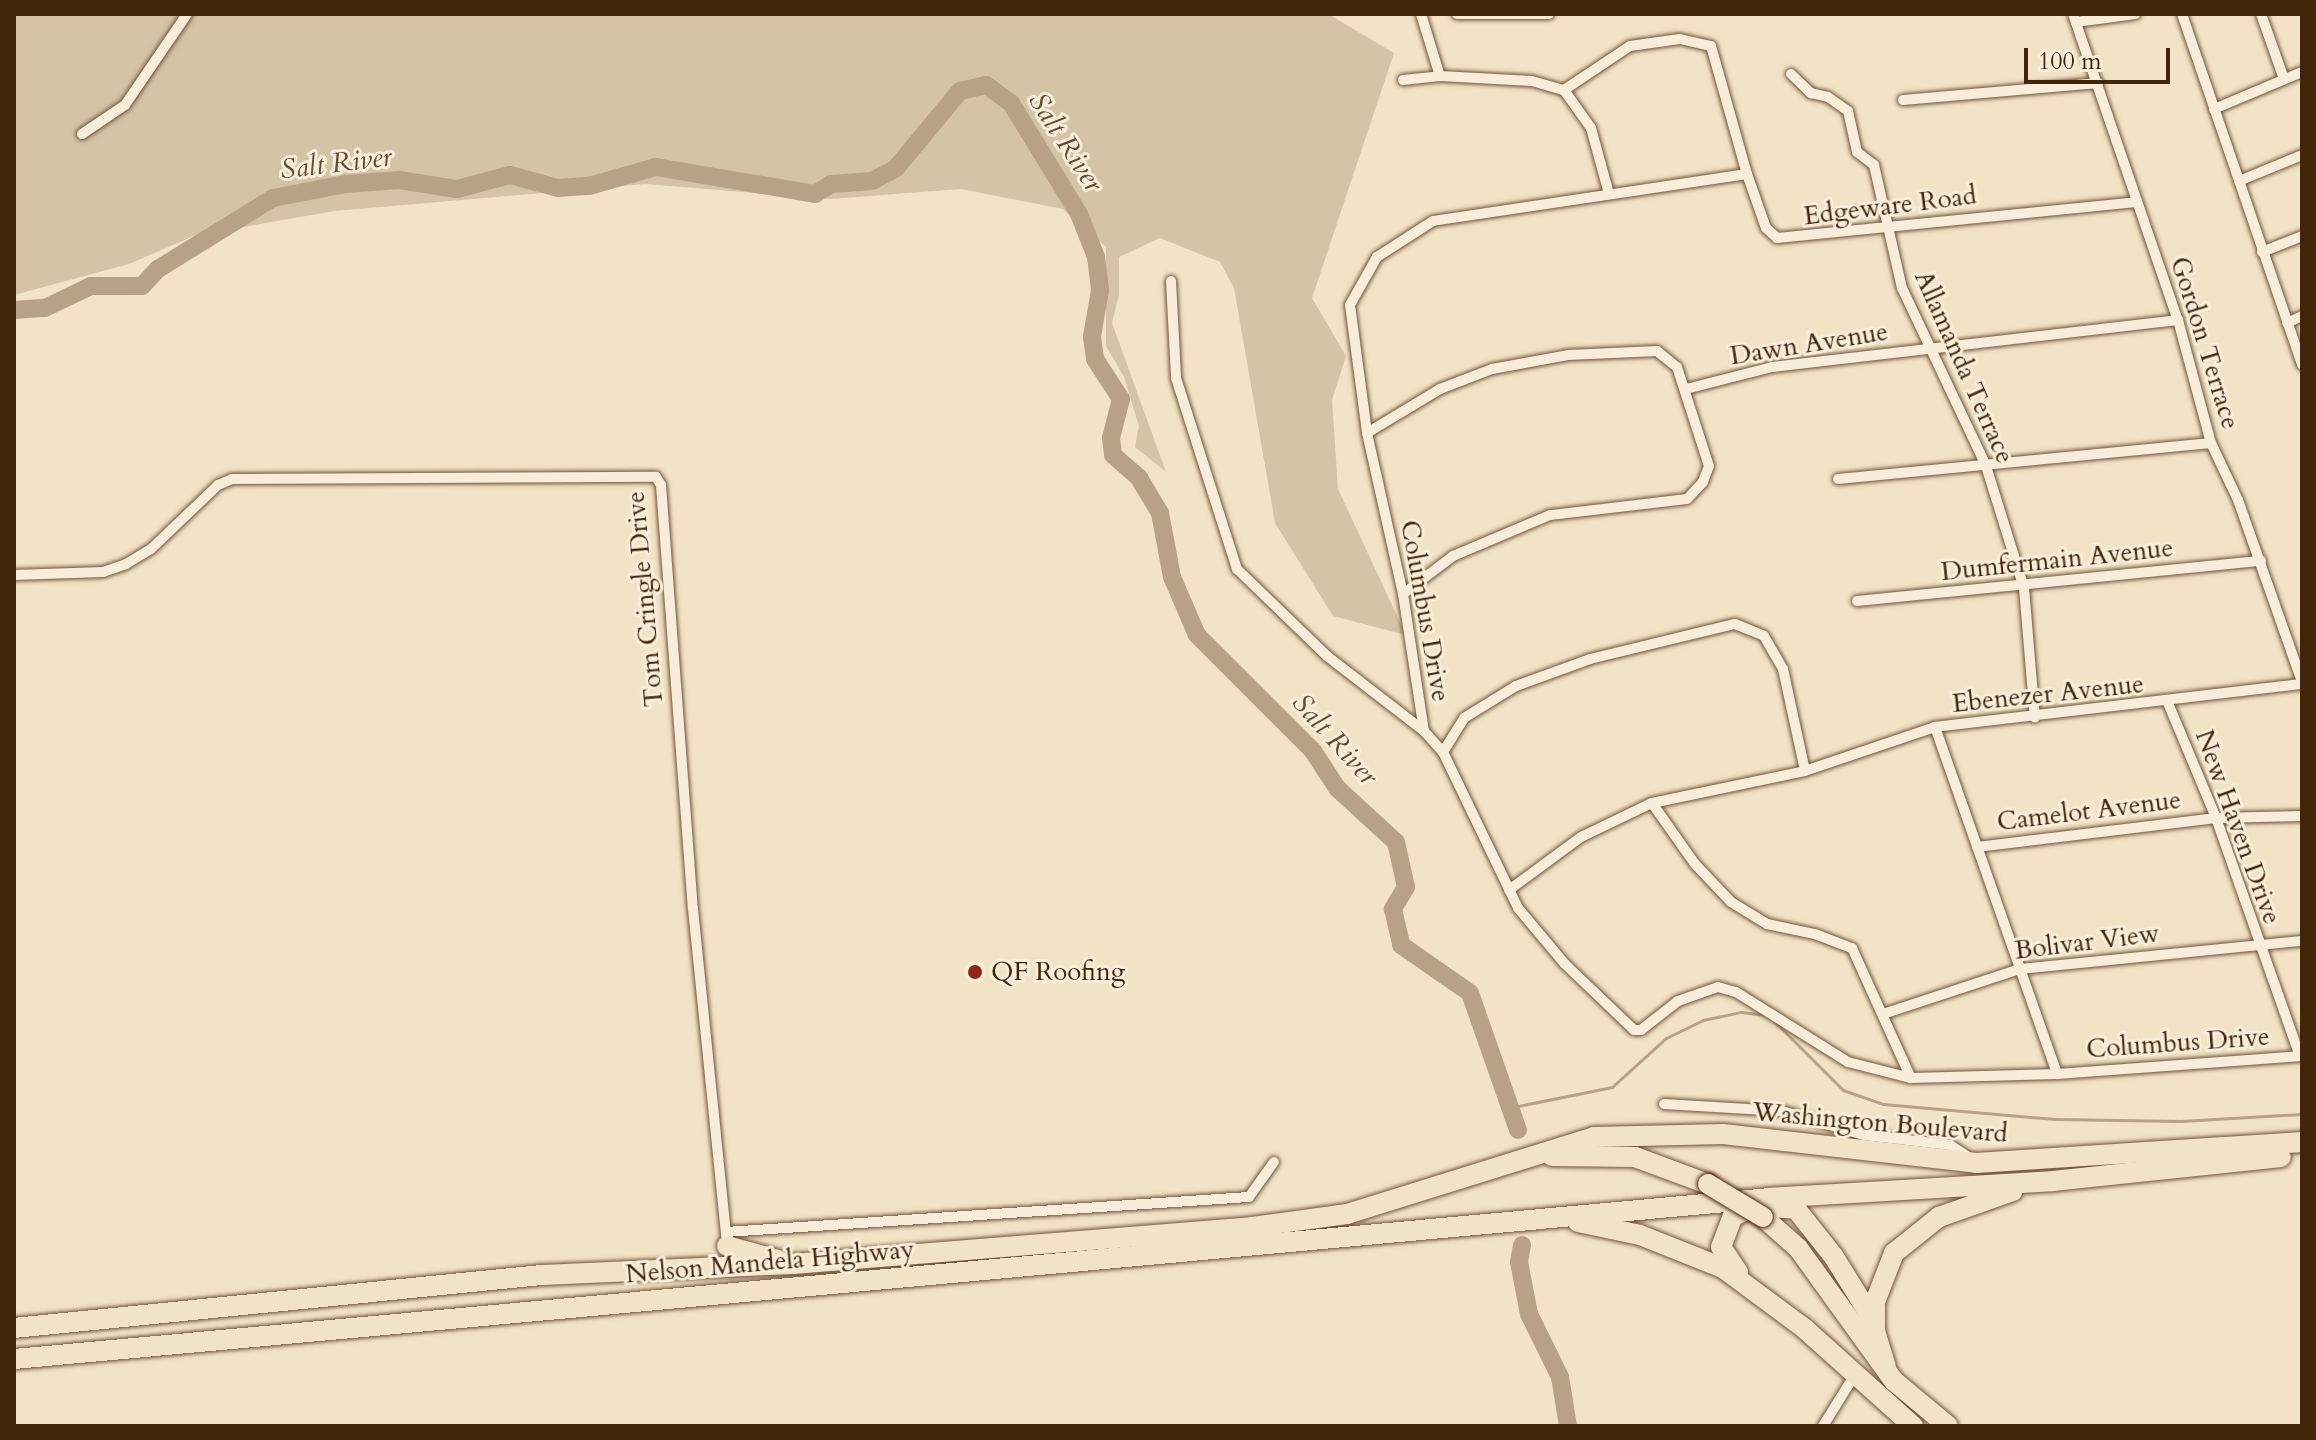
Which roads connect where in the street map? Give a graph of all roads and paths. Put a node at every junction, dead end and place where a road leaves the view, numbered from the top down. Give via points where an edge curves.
1 (187, 14) edge
2 (1421, 14) edge
3 (1457, 14) edge
4 (1549, 14) edge
5 (2135, 14) edge
6 (2182, 14) edge
7 (2261, 14) edge
8 (2075, 18) edge
9 (2302, 72) edge
10 (1791, 74) dead end
11 (1440, 76) junction
12 (2284, 79) junction
13 (1403, 80) dead end
14 (2098, 83) junction
15 (1564, 90) junction
16 (1903, 100) dead end
17 (2214, 109) junction
18 (82, 134) dead end
19 (2302, 155) edge
20 (1747, 174) junction
21 (2239, 181) junction
22 (1609, 194) junction
23 (2136, 202) junction
24 (1884, 227) junction
25 (2302, 236) edge
26 (2262, 252) junction
27 (1171, 281) dead end
28 (2302, 316) edge
29 (2178, 320) junction
30 (2287, 323) junction
31 (1931, 349) junction
32 (2302, 365) edge
33 (1686, 389) junction
34 (1367, 433) junction
35 (2211, 443) junction
36 (1986, 466) junction
37 (1838, 479) dead end
38 (2261, 561) junction
39 (14, 575) edge
40 (2024, 588) junction
41 (1403, 594) junction
42 (1857, 601) dead end
43 (2302, 683) edge
44 (2168, 703) junction
45 (2035, 718) junction
46 (1935, 727) junction
47 (1424, 731) junction
48 (1443, 752) junction
49 (1805, 771) junction
50 (1652, 803) junction
51 (2302, 816) edge
52 (2216, 818) junction
53 (1977, 847) junction
54 (1509, 890) junction
55 (2302, 941) edge
56 (2259, 946) junction
57 (2020, 969) junction
58 (1883, 1014) junction
59 (2301, 1056) edge
60 (2057, 1074) junction
61 (1911, 1078) junction
62 (1664, 1104) dead end
63 (2302, 1142) edge
64 (2302, 1155) edge
65 (1274, 1162) dead end
66 (1976, 1163) junction
67 (1505, 1165) junction
68 (2053, 1181) junction
69 (1530, 1219) junction
70 (727, 1239) junction
71 (793, 1264) junction
72 (1763, 1298) junction
73 (1875, 1323) junction
74 (14, 1328) edge
75 (14, 1359) edge
76 (1886, 1367) junction
77 (1854, 1376) junction
78 (1823, 1426) edge
79 (1913, 1426) edge
80 (1948, 1426) edge

1 - 18 street via 125,105
2 - 11 street
3 - 4 street
5 - 8 street
6 - 17 street
7 - 12 street
8 - 14 street, Gordon Terrace
9 - 12 street
10 - 24 street, Allamanda Terrace via 1811,93 1848,111 1857,152 1874,165
11 - 13 street
11 - 15 street via 1532,81
12 - 17 street
14 - 16 street
14 - 23 street, Gordon Terrace
15 - 20 street, Edgeware Road via 1630,46 1704,42 1711,46
15 - 22 street via 1591,128
17 - 21 street
19 - 21 street
20 - 22 street, Columbus Drive
20 - 24 street, Edgeware Road via 1766,228 1777,238
21 - 26 street
22 - 34 street, Columbus Drive via 1433,221 1377,257 1350,305
23 - 24 street, Edgeware Road
23 - 29 street, Gordon Terrace
24 - 31 street, Allamanda Terrace via 1902,288
25 - 26 street
26 - 30 street
27 - 47 street via 1176,378 1237,569 1327,656
28 - 30 street
29 - 31 street, Dawn Avenue
29 - 35 street, Gordon Terrace
30 - 32 street
31 - 33 street, Dawn Avenue via 1772,367
31 - 36 street, Allamanda Terrace
33 - 34 street via 1669,356 1657,351 1568,355 1479,374 1440,389
33 - 41 street via 1709,466 1687,499 1550,515 1453,556
34 - 41 street, Columbus Drive
35 - 36 street
35 - 38 street, Gordon Terrace
36 - 37 street
36 - 40 street, Allamanda Terrace
38 - 40 street, Dumfermain Avenue
38 - 43 street, Gordon Terrace
39 - 70 street, Tom Cringle Drive via 103,572 126,564 151,549 218,485 232,479 656,477 661,485 693,909
40 - 42 street, Dumfermain Avenue
40 - 45 street, Allamanda Terrace
41 - 47 street, Columbus Drive
43 - 44 street, Ebenezer Avenue
44 - 45 street, Ebenezer Avenue
44 - 52 street, New Haven Drive
45 - 46 street, Ebenezer Avenue
46 - 49 street, Ebenezer Avenue
46 - 53 street, Columbus Drive
47 - 48 street, Columbus Drive
48 - 49 street via 1464,718 1516,686 1590,659 1735,624 1764,636 1783,669
48 - 54 street, Columbus Drive
49 - 50 street, Ebenezer Avenue
50 - 54 street, Ebenezer Avenue via 1581,837
50 - 58 street via 1695,864 1731,902 1767,924 1852,948
51 - 52 street, Camelot Avenue
52 - 53 street, Camelot Avenue
52 - 56 street, New Haven Drive
53 - 57 street, Columbus Drive
54 - 61 street, Columbus Drive via 1565,964 1634,1030 1678,1001 1718,987 1736,992 1848,1062
55 - 56 street, Bolivar View
56 - 57 street, Bolivar View
56 - 59 street, New Haven Drive
57 - 58 street, Bolivar View
57 - 60 street, Columbus Drive
58 - 61 street
59 - 60 street, Columbus Drive
60 - 61 street, Columbus Drive
62 - 66 street via 1782,1111 1864,1135 1950,1145
63 - 66 highway, Washington Boulevard
64 - 68 highway, Washington Boulevard
65 - 70 street via 1249,1197
66 - 67 highway, Washington Boulevard via 1723,1134 1652,1133 1577,1140
67 - 71 highway, Nelson Mandela Highway via 1347,1214 1252,1227
67 - 76 highway, bridge via 1549,1156 1635,1157 1708,1184 1763,1217 1798,1248
68 - 69 highway, Washington Boulevard
68 - 73 highway via 1939,1217 1910,1239 1883,1273
69 - 72 highway via 1585,1222 1684,1250 1723,1268
69 - 75 highway, Nelson Mandela Highway
70 - 71 highway
71 - 74 highway, Nelson Mandela Highway via 541,1275
72 - 73 highway via 1728,1262 1720,1239 1733,1216 1778,1204 1796,1209 1813,1227
72 - 77 highway
73 - 76 highway
76 - 80 highway via 1894,1381
77 - 78 street
77 - 79 highway

